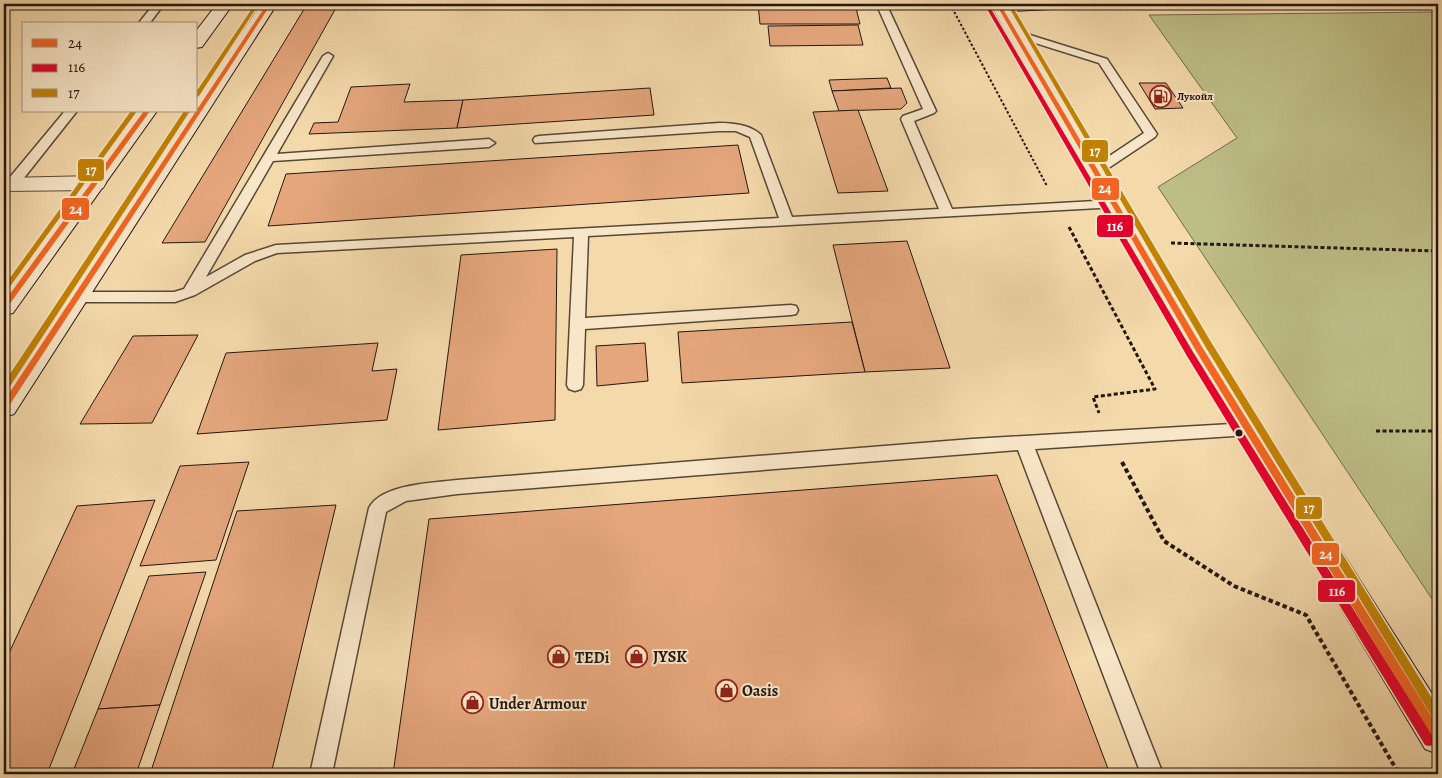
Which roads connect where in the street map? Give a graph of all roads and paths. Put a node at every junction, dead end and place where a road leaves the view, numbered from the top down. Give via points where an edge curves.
1 (159, 4) edge
2 (225, 4) edge
3 (269, 4) edge
4 (950, 4) edge
5 (1051, 4) edge
6 (999, 5) edge
7 (884, 10) dead end
8 (145, 22) edge
9 (1017, 34) junction
10 (198, 40) edge
11 (328, 56) dead end
12 (70, 112) edge
13 (146, 112) edge
14 (198, 112) edge
15 (198, 112) edge
16 (539, 140) dead end
17 (489, 143) dead end
18 (268, 158) junction
19 (1094, 172) junction
20 (94, 183) junction
21 (7, 185) edge
22 (1113, 204) junction
23 (1058, 207) junction
24 (947, 212) junction
25 (787, 221) junction
26 (581, 232) junction
27 (1136, 242) junction
28 (1438, 251) edge
29 (190, 292) junction
30 (76, 297) junction
31 (4, 307) edge
32 (791, 310) dead end
33 (577, 324) junction
34 (575, 385) dead end
35 (4, 407) edge
36 (1249, 429) junction
37 (1376, 431) dead end
38 (1438, 431) edge
39 (1109, 438) junction
40 (1024, 443) junction
41 (1438, 736) edge
42 (322, 774) edge
43 (1152, 774) edge
44 (1399, 774) edge

1 - 8 lane
2 - 10 main road
3 - 15 main road
4 - 23 path
5 - 6 main road
6 - 9 main road
7 - 24 lane via 930,111 907,119
9 - 19 main road
9 - 19 lane via 1103,60 1151,134
11 - 18 lane
12 - 21 lane
13 - 20 main road
14 - 30 main road
16 - 25 lane via 735,126 745,129 755,134
17 - 18 lane
18 - 29 lane
19 - 22 main road
20 - 21 main road
20 - 31 main road
22 - 23 lane
22 - 27 main road
23 - 24 lane
23 - 39 path via 1155,389 1092,397
24 - 25 lane
25 - 26 lane
26 - 29 lane via 276,249 250,258
26 - 33 lane
27 - 28 path
27 - 36 main road
29 - 30 lane via 175,297
30 - 35 main road
32 - 33 lane
33 - 34 lane
36 - 39 lane
36 - 41 main road
37 - 38 path
39 - 40 lane
39 - 44 path via 1164,541 1234,586 1306,615
40 - 42 lane via 467,486 402,494 378,508
40 - 43 lane

